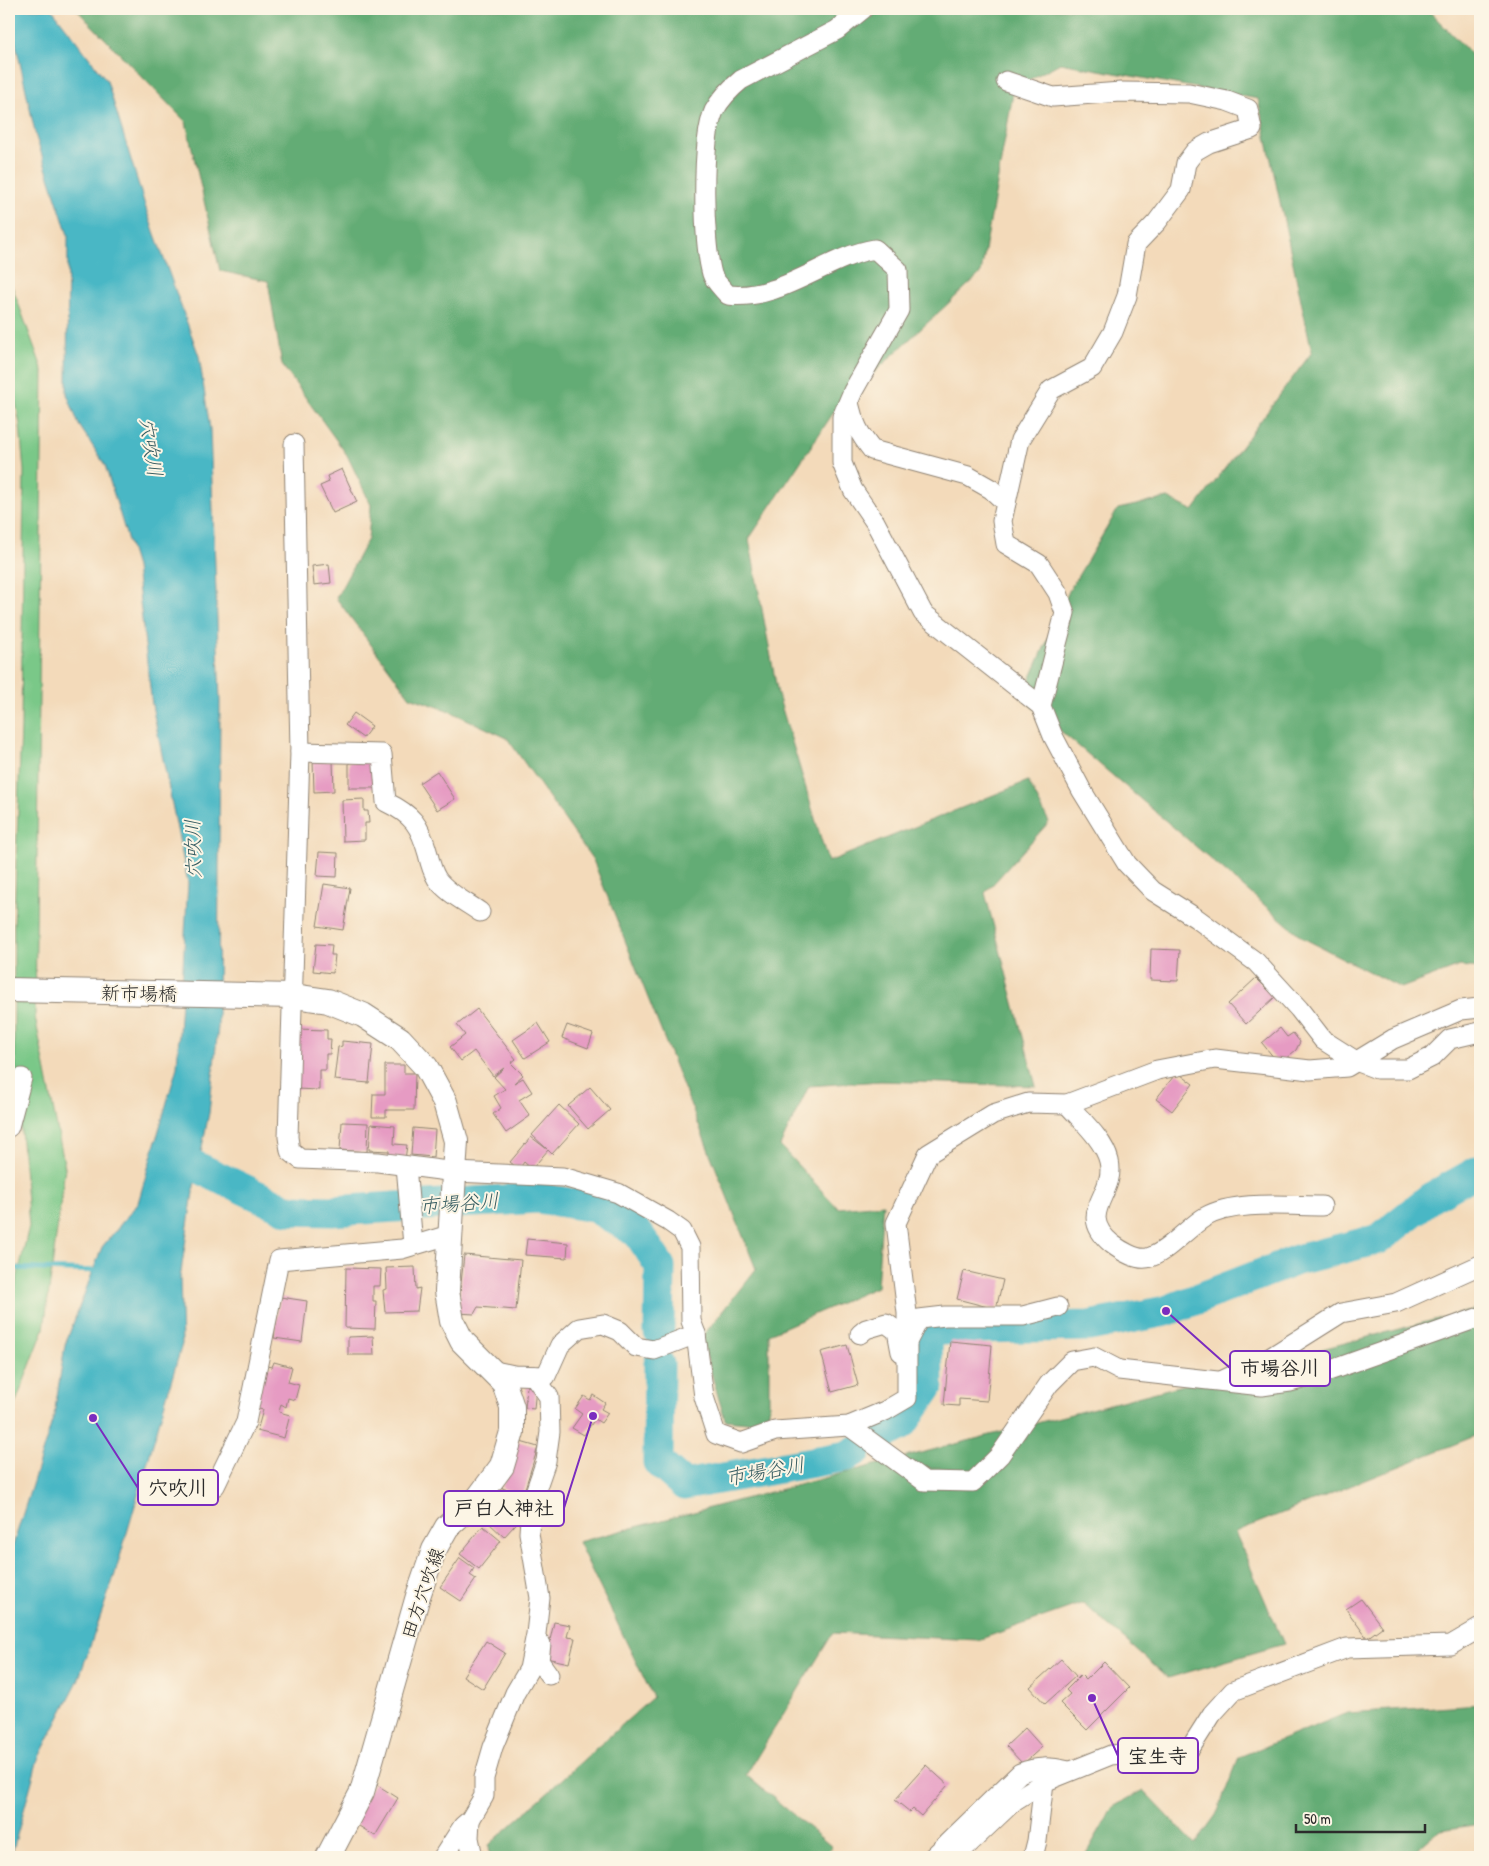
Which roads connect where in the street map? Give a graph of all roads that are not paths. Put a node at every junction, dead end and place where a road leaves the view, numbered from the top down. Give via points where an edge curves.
1 (863, 9) edge
2 (1006, 81) dead end
3 (849, 403) junction
4 (294, 444) dead end
5 (1006, 503) junction
6 (1041, 706) junction
7 (300, 752) junction
8 (480, 912) dead end
9 (9, 990) edge
10 (268, 996) joint
11 (294, 996) junction
12 (1480, 1008) edge
13 (1480, 1032) edge
14 (1356, 1061) junction
15 (22, 1078) dead end
16 (1067, 1104) junction
17 (9, 1128) edge
18 (406, 1173) junction
19 (455, 1178) junction
20 (1322, 1206) dead end
21 (452, 1227) junction
22 (413, 1238) junction
23 (1480, 1265) edge
24 (1058, 1307) dead end
25 (1480, 1317) edge
26 (696, 1334) junction
27 (860, 1334) dead end
28 (907, 1341) junction
29 (490, 1370) junction
30 (534, 1376) junction
31 (907, 1378) junction
32 (1223, 1380) junction
33 (849, 1426) junction
34 (215, 1486) dead end
35 (537, 1628) junction
36 (1480, 1628) edge
37 (549, 1675) dead end
38 (1069, 1771) junction
39 (1044, 1782) junction
40 (470, 1820) junction
41 (328, 1857) edge
42 (443, 1857) edge
43 (473, 1857) edge
44 (933, 1857) edge
45 (955, 1857) edge
46 (1033, 1857) edge

1 - 3 street via 837,30 741,80 727,91 714,112 708,137 708,251 712,276 728,295 744,297 783,286 858,252 875,249 898,270 899,310
2 - 5 street via 1053,97 1121,92 1189,93 1248,109 1252,129 1209,143 1195,151 1186,163 1181,190 1136,244 1127,296 1113,332 1092,368 1051,390 1020,440
3 - 5 street via 852,419 872,450 968,476 991,489
3 - 6 street via 842,417 842,463 853,490 875,522 923,613
4 - 7 street
5 - 6 street via 1002,521 1006,544 1039,564 1058,593 1065,613
6 - 14 street via 1082,791 1127,864 1152,891 1196,918 1256,962 1323,1040
7 - 8 street via 382,754 386,802 407,812 423,834 432,871 438,880
7 - 11 street
9 - 10 main road, 新市場橋
10 - 11 main road, 田方穴吹線
11 - 18 street via 290,1151 300,1160 378,1162
11 - 19 main road, 田方穴吹線 via 328,1002 363,1015 400,1039 426,1067 445,1102 456,1141
12 - 14 street via 1461,1010 1444,1017 1393,1039
13 - 14 street via 1450,1039 1432,1057 1408,1069 1377,1069
14 - 16 street via 1341,1068 1310,1070 1215,1058 1157,1070
15 - 17 street
16 - 20 street via 1105,1149 1110,1163 1108,1184 1096,1206 1096,1222 1104,1237 1119,1250 1144,1259 1155,1256 1206,1216 1222,1211 1280,1205
16 - 28 street via 1028,1104 993,1114 928,1154 896,1223 907,1313
18 - 19 street
18 - 22 street
19 - 21 main road, 田方穴吹線
19 - 26 street via 563,1177 618,1194 668,1221 682,1231 690,1248 691,1321
21 - 22 street
21 - 29 main road, 田方穴吹線 via 447,1291 452,1321 462,1341
22 - 34 street via 402,1249 279,1260 246,1422
23 - 32 street via 1396,1303 1341,1312 1268,1359
24 - 28 street via 1023,1316 919,1319
25 - 32 street via 1290,1382 1262,1386
26 - 30 street via 654,1350 636,1347 620,1331 603,1324 579,1328 560,1345 546,1376
26 - 33 street via 704,1396 716,1434 742,1443 775,1431
27 - 31 street via 866,1328 886,1323 897,1331
28 - 31 street
29 - 30 street
29 - 41 main road, 田方穴吹線 via 504,1383 512,1407 512,1432 502,1466 476,1501 447,1527 434,1550 362,1792
30 - 35 street via 549,1397 550,1432 546,1461 531,1504 529,1533 540,1598
31 - 33 street via 907,1398
32 - 33 street via 1118,1370 1094,1357 1072,1361 1049,1384 1000,1455 972,1482 924,1481
35 - 37 street via 541,1644 539,1661
35 - 40 street via 529,1669 515,1693 493,1747 484,1778 484,1796
36 - 38 street via 1451,1645 1347,1648 1233,1690 1212,1714 1191,1747 1111,1755
38 - 39 street
38 - 44 street via 1048,1766 1020,1773
39 - 45 street via 1014,1801
39 - 46 street
40 - 42 street via 458,1832
40 - 43 street

